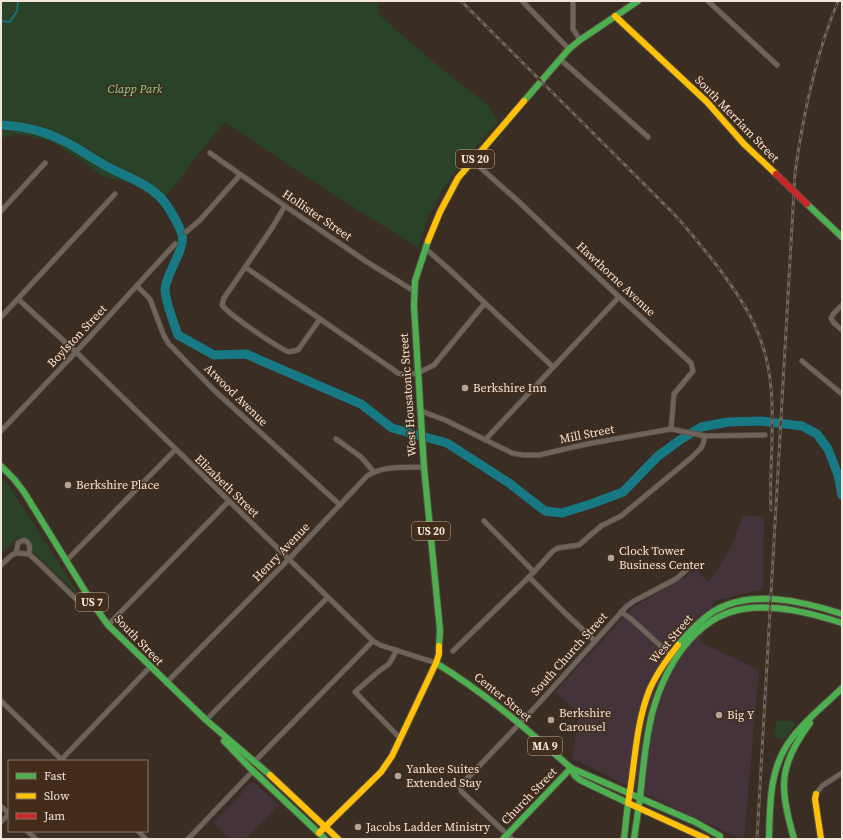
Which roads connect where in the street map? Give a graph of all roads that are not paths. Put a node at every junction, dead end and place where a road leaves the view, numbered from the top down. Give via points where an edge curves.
1 (522, 1) edge
2 (573, 1) edge
3 (638, 1) edge
4 (708, 1) edge
5 (615, 16) junction
6 (580, 40) junction
7 (569, 49) junction
8 (560, 59) junction
9 (777, 65) dead end
10 (648, 137) dead end
11 (210, 153) dead end
12 (473, 161) junction
13 (45, 163) dead end
14 (240, 175) junction
15 (116, 194) dead end
16 (285, 206) junction
17 (1, 211) edge
18 (186, 232) dead end
19 (842, 237) edge
20 (175, 244) dead end
21 (426, 249) junction
22 (245, 268) junction
23 (137, 286) junction
24 (414, 291) junction
25 (619, 297) junction
26 (18, 299) junction
27 (485, 303) junction
28 (842, 305) edge
29 (1, 317) edge
30 (320, 319) junction
31 (842, 330) edge
32 (76, 352) junction
33 (802, 361) dead end
34 (553, 367) junction
35 (418, 373) junction
36 (842, 394) edge
37 (421, 414) junction
38 (671, 429) junction
39 (1, 431) edge
40 (766, 434) dead end
41 (705, 436) junction
42 (336, 438) dead end
43 (485, 440) junction
44 (175, 450) junction
45 (1, 466) edge
46 (424, 466) junction
47 (374, 472) junction
48 (228, 502) junction
49 (340, 505) junction
50 (484, 521) dead end
51 (16, 553) junction
52 (29, 554) junction
53 (67, 560) junction
54 (288, 560) junction
55 (1, 565) edge
56 (691, 566) dead end
57 (534, 572) junction
58 (529, 577) junction
59 (327, 598) junction
60 (93, 604) junction
61 (621, 612) junction
62 (842, 614) edge
63 (842, 623) edge
64 (108, 625) junction
65 (373, 641) junction
66 (594, 641) junction
67 (397, 650) junction
68 (453, 651) dead end
69 (670, 655) junction
70 (676, 660) junction
71 (436, 663) junction
72 (150, 668) junction
73 (166, 683) junction
74 (842, 688) edge
75 (1, 701) edge
76 (823, 708) junction
77 (206, 720) junction
78 (518, 724) junction
79 (401, 739) junction
80 (62, 760) edge
81 (254, 761) junction
82 (571, 768) junction
83 (253, 771) junction
84 (842, 773) edge
85 (630, 794) junction
86 (816, 794) joint
87 (640, 798) junction
88 (628, 803) junction
89 (638, 808) junction
90 (325, 827) junction
91 (687, 830) junction
92 (28, 832) edge
93 (319, 833) junction
94 (507, 837) edge
95 (722, 838) edge
96 (36, 839) edge
97 (188, 839) edge
98 (314, 839) edge
99 (325, 839) edge
100 (338, 839) edge
101 (624, 839) edge
102 (634, 839) edge
103 (698, 839) edge
104 (707, 839) edge
105 (769, 839) edge
106 (794, 839) edge
107 (821, 839) edge

1 - 7 street
2 - 6 street via 572,29
3 - 5 main road, West Housatonic Street / US 20
4 - 9 street
5 - 6 main road, West Housatonic Street / US 20
5 - 19 main road, South Merriam Street, bridge via 707,102 744,144
6 - 7 main road, West Housatonic Street / US 20
7 - 8 main road, West Housatonic Street / US 20
8 - 10 street
8 - 12 main road, West Housatonic Street / US 20
11 - 14 street, Hollister Street
12 - 21 main road, West Housatonic Street / US 20 via 446,196
12 - 25 street, Hawthorne Avenue
13 - 17 street
14 - 16 street, Hollister Street
14 - 18 street
15 - 26 street
16 - 22 street
16 - 24 street, Hollister Street
20 - 23 street, Boylston Street
21 - 24 main road, West Housatonic Street / US 20
21 - 27 street
22 - 30 street
22 - 30 street via 222,302 225,308 274,344 294,352
23 - 32 street, Boylston Street
23 - 49 street, Atwood Avenue via 150,299 169,344 215,391
24 - 35 main road, West Housatonic Street / US 20
25 - 34 street
25 - 38 street, Hawthorne Avenue via 693,366 691,375 674,394
26 - 29 street
26 - 32 street, Elizabeth Street
27 - 34 street
27 - 35 street via 434,365
28 - 31 street via 831,318
30 - 35 street via 398,373
32 - 39 street, Boylston Street
32 - 44 street, Elizabeth Street
33 - 36 street
34 - 43 street
35 - 37 main road, West Housatonic Street / US 20
37 - 43 street, Mill Street via 445,420
37 - 46 main road, West Housatonic Street / US 20
38 - 41 street, Mill Street
38 - 43 street, Mill Street via 539,455 517,454
40 - 41 street, Mill Street
41 - 57 street via 701,448 691,458 632,508 601,526 579,545 553,551
42 - 47 street
44 - 48 street, Elizabeth Street
44 - 53 street
45 - 53 main road, South Street / US 7 via 19,485
46 - 47 street, Henry Avenue via 381,469
46 - 71 main road, West Housatonic Street / US 20 via 440,630
47 - 49 street, Henry Avenue via 367,476
48 - 54 street, Elizabeth Street
48 - 64 street
49 - 54 street, Henry Avenue
50 - 57 street
51 - 52 street
51 - 52 street via 17,544 24,540 30,545
51 - 55 street
52 - 60 street via 81,604
53 - 60 main road, South Street / US 7
54 - 59 street, Elizabeth Street
54 - 73 street, Henry Avenue
56 - 61 street, South Church Street via 676,580 634,601
57 - 58 street
58 - 66 street
58 - 68 street
59 - 65 street, Elizabeth Street
59 - 77 street
60 - 64 main road, South Street / US 7
61 - 66 street, South Church Street
61 - 69 street
62 - 69 main road, West Street via 792,602 738,601 719,608 702,619
63 - 70 main road, West Street via 787,610 753,609 732,612 704,626
64 - 72 main road, South Street / US 7
65 - 67 street, Elizabeth Street
65 - 81 street
66 - 78 street, South Church Street
67 - 71 street, Elizabeth Street
67 - 79 street via 390,664 378,671 355,692
69 - 70 street
69 - 85 main road, West Street via 653,682 643,708
70 - 87 main road, West Street via 652,714
71 - 78 main road, Center Street / MA 9 via 466,681
71 - 79 main road, West Housatonic Street / US 20
72 - 73 main road, South Street / US 7
72 - 80 street
73 - 77 main road, South Street / US 7
74 - 76 main road
75 - 80 street
76 - 105 main road via 794,735 780,757 773,779
76 - 106 main road via 796,742 784,772 784,798
77 - 81 main road, South Street / US 7
77 - 83 main road, South Street / US 7
78 - 82 main road, Center Street / MA 9
78 - 94 street, South Church Street via 460,789
79 - 90 main road, West Housatonic Street / US 20 via 381,772
81 - 90 main road, South Street / US 7
82 - 85 main road, Center Street / MA 9
82 - 88 main road, Center Street / MA 9 via 580,780
82 - 94 main road, Church Street
83 - 93 main road, South Street / US 7
83 - 97 street
84 - 86 street via 822,786
85 - 87 main road, Center Street / MA 9
85 - 88 main road, West Street
86 - 107 main road
87 - 89 main road, West Street
87 - 95 main road, Center Street via 695,822
88 - 89 main road, Center Street
88 - 101 main road, West Street
89 - 91 main road, Center Street
89 - 102 main road, West Street
90 - 93 main road, West Housatonic Street / US 20
90 - 100 main road, South Street / US 7
91 - 103 main road
91 - 104 main road, Center Street
92 - 96 street
93 - 98 main road, West Housatonic Street
93 - 99 main road, South Street / US 7

